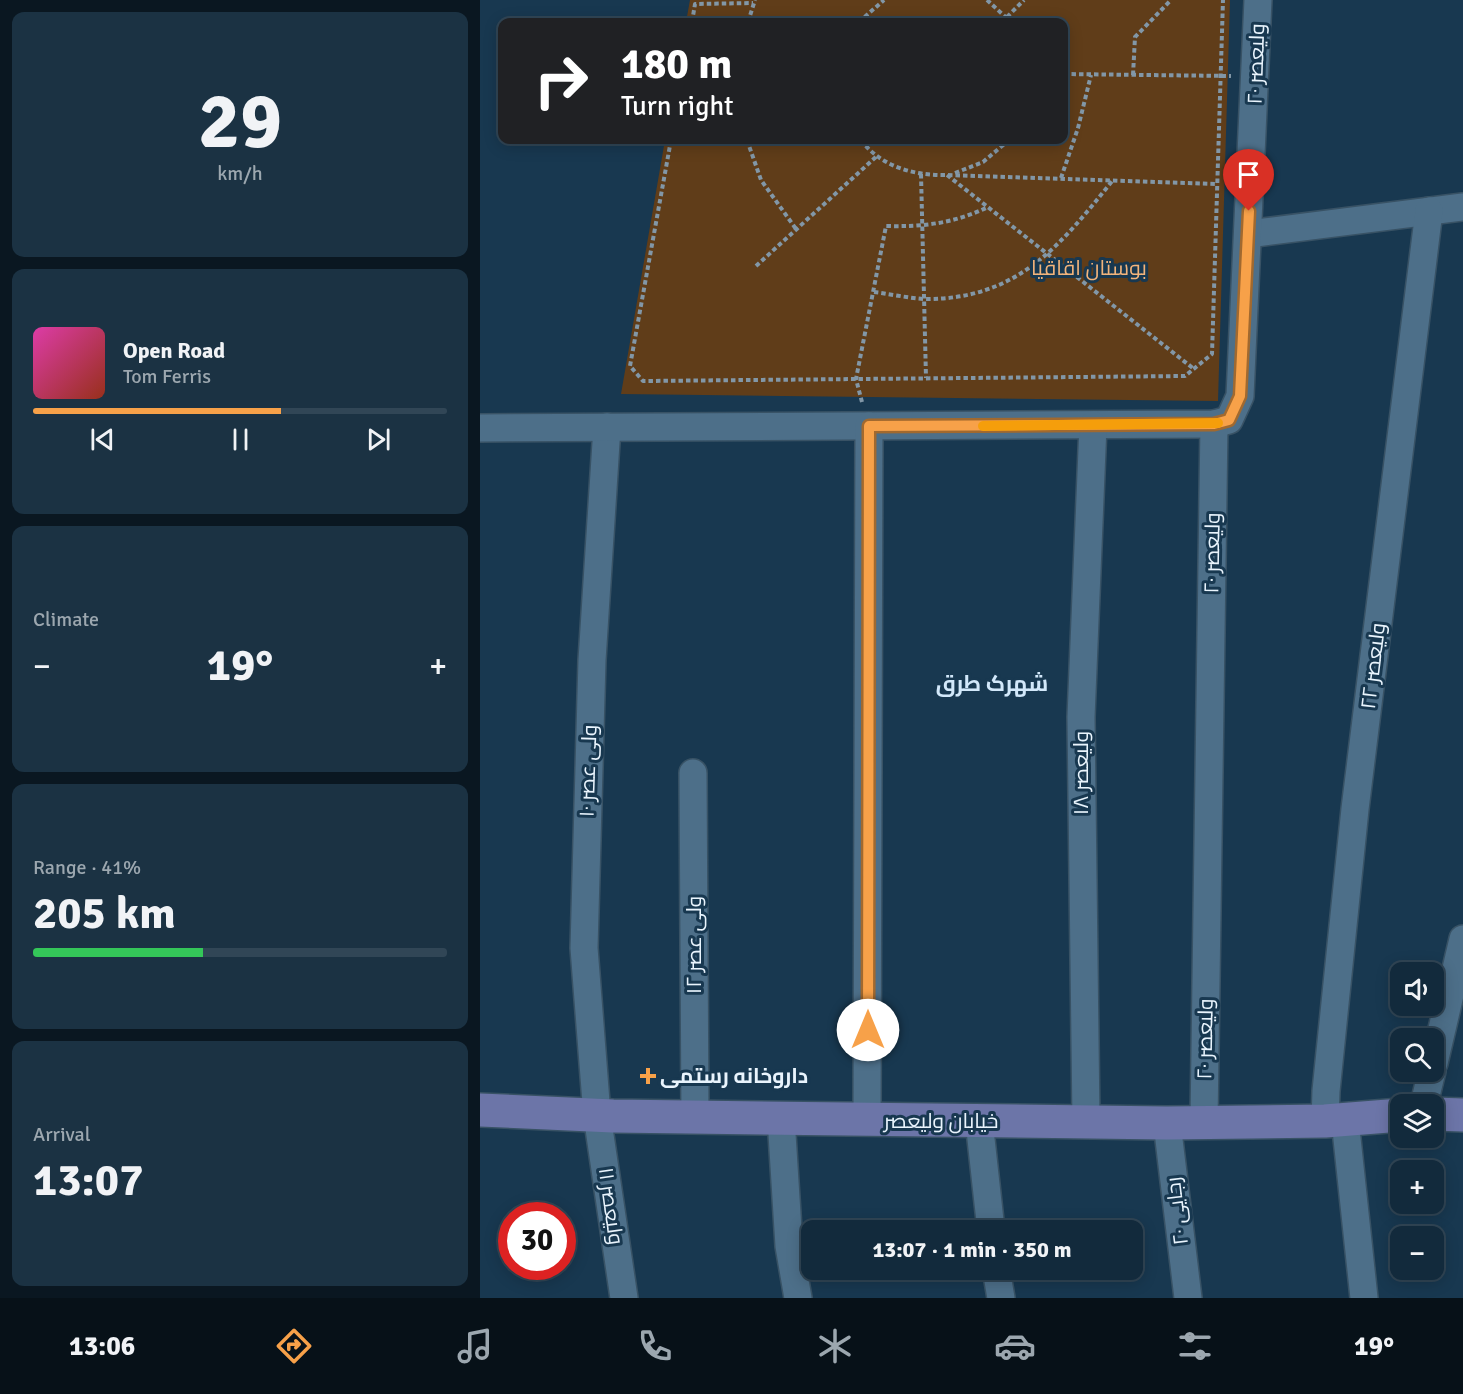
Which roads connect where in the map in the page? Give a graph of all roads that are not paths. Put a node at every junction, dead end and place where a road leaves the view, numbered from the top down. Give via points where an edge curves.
1 (1258, 0) edge
2 (1463, 207) edge
3 (1429, 212) junction
4 (1248, 234) junction
5 (1214, 424) junction
6 (1093, 425) junction
7 (869, 426) junction
8 (607, 427) junction
9 (480, 428) edge
10 (693, 773) dead end
11 (1463, 939) edge
12 (1442, 1028) edge
13 (480, 1110) edge
14 (1444, 1114) edge
15 (597, 1115) junction
16 (1463, 1115) edge
17 (1390, 1116) edge
18 (695, 1117) junction
19 (782, 1118) junction
20 (867, 1120) junction
21 (1086, 1120) junction
22 (1335, 1120) junction
23 (980, 1121) junction
24 (1204, 1121) junction
25 (1167, 1123) junction
26 (990, 1220) edge
27 (998, 1280) edge
28 (624, 1298) edge
29 (798, 1298) edge
30 (1001, 1298) edge
31 (1188, 1298) edge
32 (1364, 1298) edge

1 - 4 street, ولیعصر ۲۰
2 - 3 street
3 - 4 street
3 - 22 street, ولیعصر ۲۲ via 1355,809 1326,1091
4 - 5 street, ولیعصر ۲۰ via 1240,396 1229,420
5 - 6 street
5 - 24 street, ولیعصر ۲۰
6 - 7 street
6 - 21 street, ولیعصر ۱۸ via 1081,717
7 - 8 street
7 - 20 street
8 - 9 street
8 - 15 street, ولی عصر ۱۰ via 592,660 584,948
10 - 18 street, ولی عصر ۱۲
11 - 12 street
13 - 15 street, خیابان ولیعصر
14 - 16 street
15 - 18 street, خیابان ولیعصر
15 - 28 street, ولیعصر ۱۱
17 - 22 street, خیابان ولیعصر
18 - 19 street, خیابان ولیعصر
19 - 20 street, خیابان ولیعصر
19 - 29 street via 789,1246
20 - 23 street, خیابان ولیعصر
21 - 23 street, خیابان ولیعصر
21 - 25 street, خیابان ولیعصر
22 - 24 street, خیابان ولیعصر
22 - 32 street, ولیعصر ۲۲
23 - 26 street
24 - 25 street, خیابان ولیعصر
25 - 31 street, رجایی ۲۰
27 - 30 street

